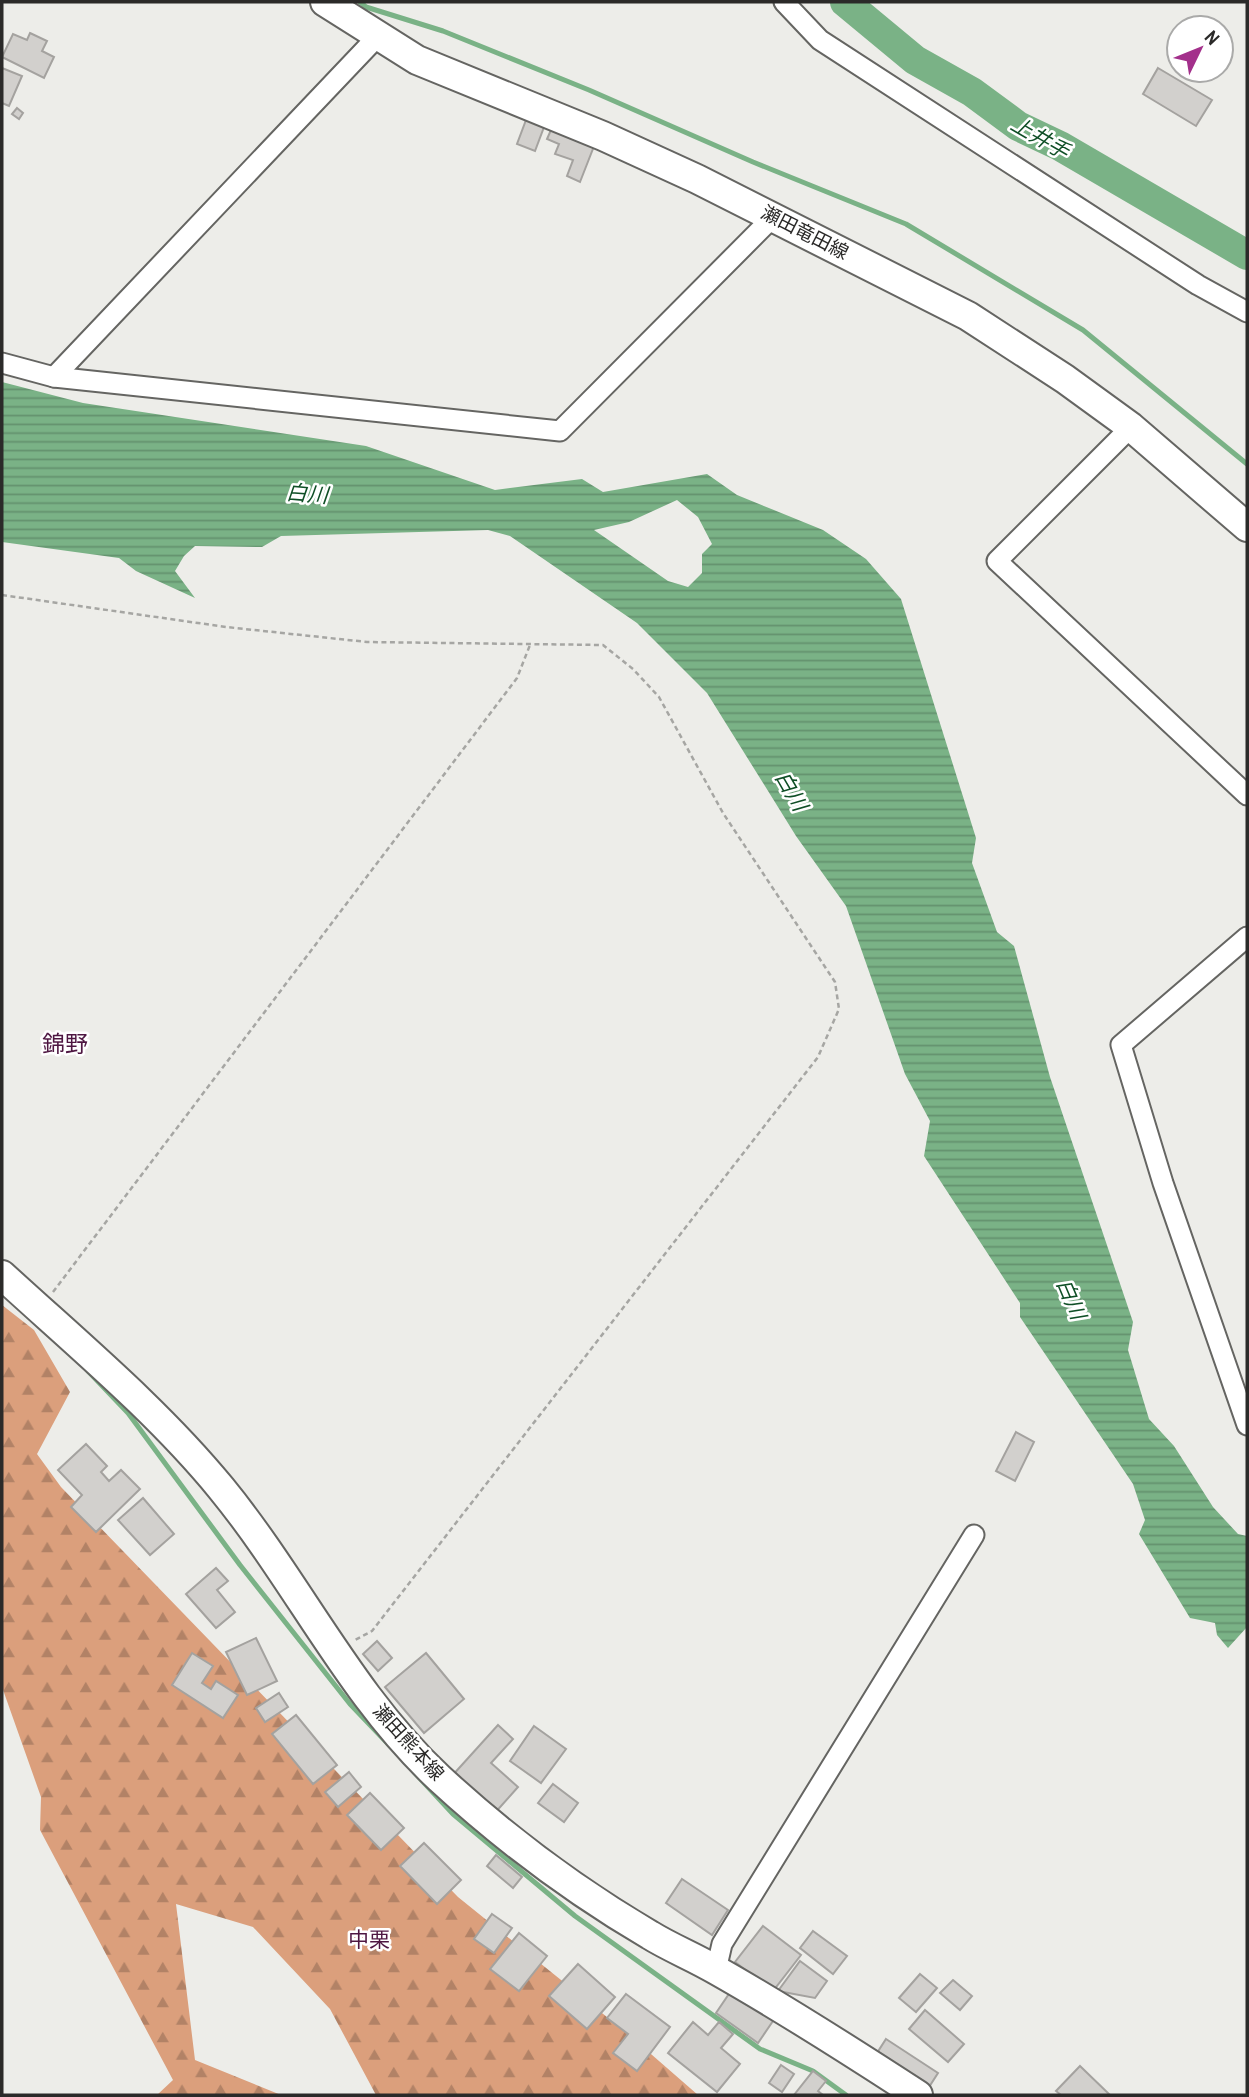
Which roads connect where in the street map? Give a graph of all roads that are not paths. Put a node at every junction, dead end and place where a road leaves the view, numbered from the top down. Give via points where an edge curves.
1 (325, 2) edge
2 (784, 2) edge
3 (377, 37) junction
4 (774, 216) junction
5 (1247, 312) edge
6 (2, 363) edge
7 (54, 377) junction
8 (1131, 427) junction
9 (1247, 527) edge
10 (1247, 795) edge
11 (1247, 937) edge
12 (2, 1275) edge
13 (1247, 1425) edge
14 (974, 1535) dead end
15 (716, 1970) junction
16 (918, 2095) edge

1 - 3 main road, 瀬田竜田線
2 - 5 street via 820,40 1198,285
3 - 4 main road, 瀬田竜田線 via 448,74 603,136
3 - 7 street
4 - 7 street via 560,431
4 - 8 main road, 瀬田竜田線 via 968,316
6 - 7 street
8 - 9 main road, 瀬田竜田線
8 - 10 street via 997,561
11 - 13 street via 1121,1045 1163,1183
12 - 15 main road, 瀬田熊本線 via 143,1405 220,1486 393,1729 438,1777 575,1887
14 - 15 street via 722,1944
15 - 16 main road, 瀬田熊本線

